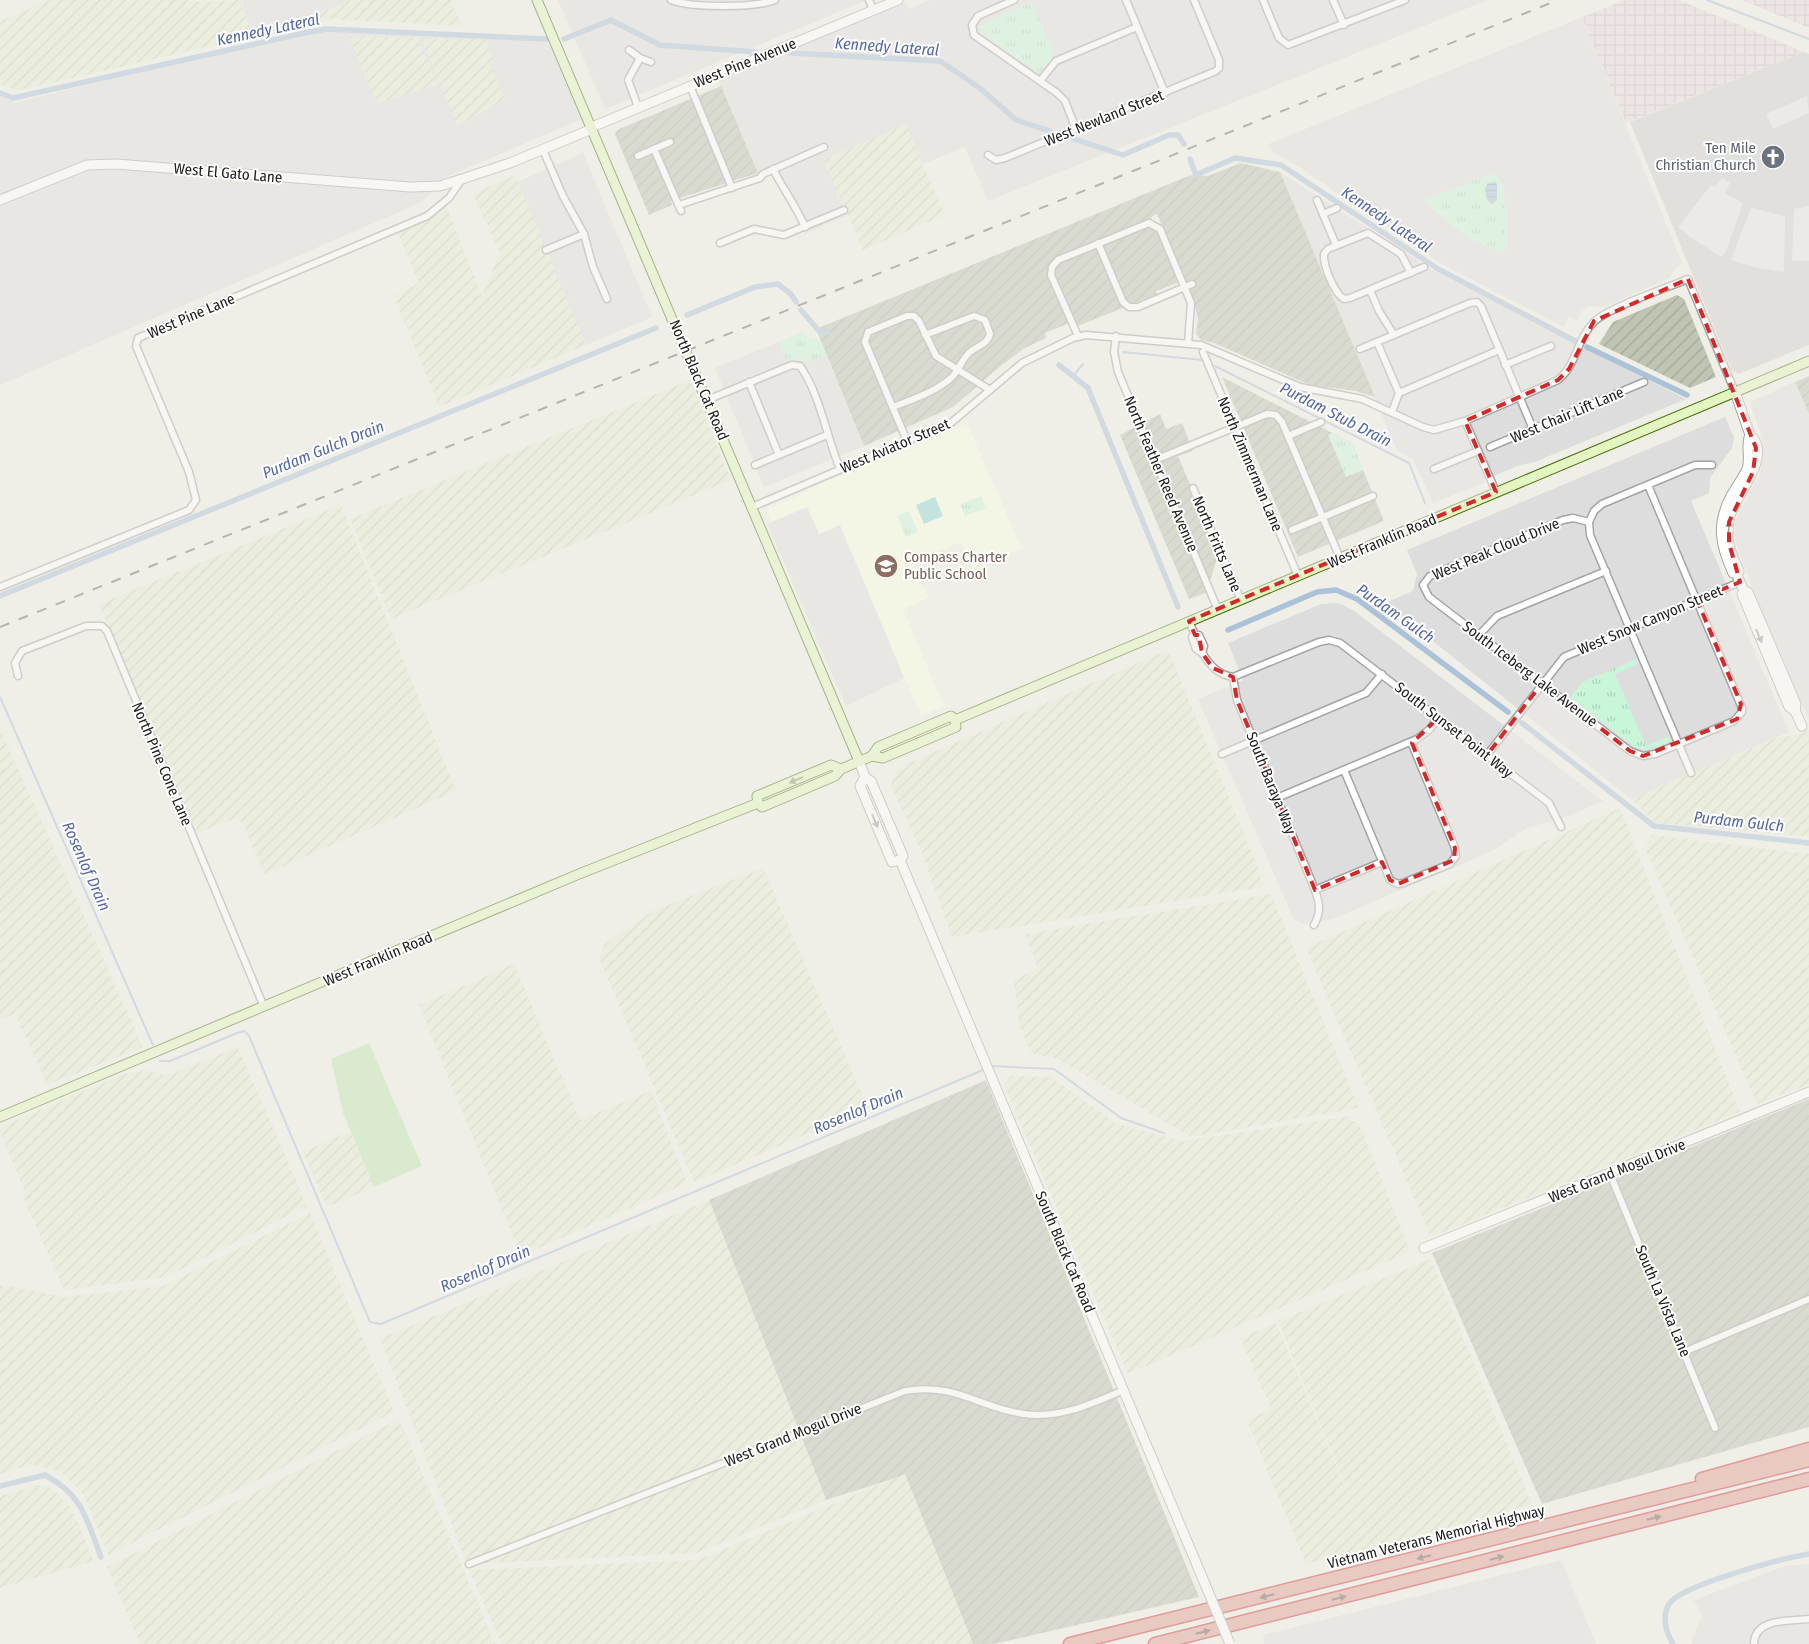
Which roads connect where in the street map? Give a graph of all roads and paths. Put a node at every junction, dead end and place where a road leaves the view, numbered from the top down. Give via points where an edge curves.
1 (537, 0) edge
2 (671, 0) edge
3 (775, 0) edge
4 (869, 0) edge
5 (898, 0) edge
6 (1126, 0) edge
7 (1194, 0) edge
8 (1263, 0) edge
9 (1333, 0) edge
10 (1405, 0) edge
11 (1011, 1) edge
12 (873, 10) junction
13 (1344, 25) junction
14 (1137, 27) junction
15 (628, 50) dead end
16 (640, 58) junction
17 (651, 62) dead end
18 (1040, 81) junction
19 (690, 86) junction
20 (1165, 93) junction
21 (638, 107) junction
22 (592, 128) junction
23 (1076, 129) junction
24 (670, 142) dead end
25 (824, 146) dead end
26 (654, 149) junction
27 (543, 150) junction
28 (638, 156) dead end
29 (988, 156) dead end
30 (774, 169) junction
31 (462, 179) junction
32 (732, 188) junction
33 (0, 200) edge
34 (1317, 200) dead end
35 (1337, 208) dead end
36 (844, 210) dead end
37 (1323, 214) junction
38 (804, 226) junction
39 (584, 234) junction
40 (720, 242) dead end
41 (1098, 243) junction
42 (1336, 245) junction
43 (546, 250) dead end
44 (1424, 267) dead end
45 (1411, 273) junction
46 (1192, 284) dead end
47 (1184, 287) junction
48 (1370, 290) junction
49 (606, 299) dead end
50 (1394, 334) junction
51 (925, 335) junction
52 (1078, 336) junction
53 (1116, 336) junction
54 (1377, 342) junction
55 (1188, 343) junction
56 (1551, 346) dead end
57 (1360, 349) dead end
58 (1499, 350) junction
59 (1203, 352) dead end
60 (1809, 361) edge
61 (1506, 365) junction
62 (958, 370) junction
63 (749, 382) junction
64 (1644, 382) dead end
65 (990, 390) junction
66 (1735, 392) junction
67 (1399, 393) junction
68 (1519, 397) junction
69 (706, 400) junction
70 (893, 407) junction
71 (1392, 412) junction
72 (1465, 421) junction
73 (1321, 422) dead end
74 (1235, 428) junction
75 (1533, 429) junction
76 (828, 435) junction
77 (1288, 436) junction
78 (907, 441) junction
79 (1490, 447) dead end
80 (1478, 450) junction
81 (779, 455) junction
82 (1155, 460) junction
83 (755, 465) dead end
84 (1712, 465) dead end
85 (840, 469) junction
86 (1434, 469) dead end
87 (1648, 484) junction
88 (1193, 488) dead end
89 (1496, 492) junction
90 (1373, 496) dead end
91 (752, 507) junction
92 (1323, 517) junction
93 (1589, 522) junction
94 (1292, 530) dead end
95 (1340, 558) junction
96 (1606, 571) junction
97 (1298, 576) junction
98 (1738, 578) junction
99 (1423, 584) joint
100 (0, 587) edge
101 (1241, 600) junction
102 (1697, 600) junction
103 (1218, 610) junction
104 (1189, 621) junction
105 (1630, 628) junction
106 (1479, 635) junction
107 (1382, 674) junction
108 (18, 676) dead end
109 (1233, 677) junction
110 (1542, 683) junction
111 (1438, 717) junction
112 (1802, 726) dead end
113 (1253, 741) junction
114 (1411, 742) junction
115 (1679, 744) junction
116 (1222, 754) dead end
117 (1487, 755) junction
118 (859, 761) junction
119 (1344, 770) junction
120 (1691, 772) dead end
121 (1277, 798) junction
122 (1561, 827) dead end
123 (1382, 862) junction
124 (1315, 890) junction
125 (1314, 925) dead end
126 (264, 1007) junction
127 (1809, 1092) edge
128 (0, 1117) edge
129 (1610, 1174) junction
130 (1424, 1248) dead end
131 (1809, 1299) edge
132 (1684, 1352) junction
133 (1124, 1390) junction
134 (1715, 1428) dead end
135 (1809, 1449) edge
136 (1809, 1460) edge
137 (1809, 1479) edge
138 (1506, 1537) junction
139 (469, 1564) dead end
140 (1809, 1618) edge
141 (1070, 1644) edge
142 (1155, 1644) edge
143 (1230, 1644) edge
144 (1754, 1644) edge

1 - 22 main road, North Black Cat Road
2 - 3 street via 753,6
4 - 12 street
5 - 12 street, West Pine Avenue
6 - 14 street
7 - 20 street, West Newland Street via 1219,60 1219,68 1213,74
8 - 13 street via 1284,44 1293,45
9 - 13 street
10 - 13 street
11 - 18 street via 978,16 972,25 974,34
12 - 19 street, West Pine Avenue
14 - 18 street via 1062,58
14 - 20 street
15 - 16 street
16 - 17 street
16 - 21 street via 628,80
18 - 23 street via 1062,97
19 - 21 street, West Pine Avenue
19 - 32 street
20 - 23 street, West Newland Street
21 - 22 street, West Pine Avenue
22 - 27 street
22 - 69 main road, North Black Cat Road
23 - 29 street, West Newland Street via 1005,158 996,160
24 - 26 street
25 - 30 street
26 - 28 street
26 - 32 street via 680,208
27 - 31 street
27 - 39 street
30 - 32 street
30 - 38 street
31 - 33 street, West El Gato Lane via 440,186 410,187 96,164 69,171
31 - 100 street, West Pine Lane via 449,198 427,216 138,338 136,346 189,472 195,505
34 - 37 street
35 - 37 street
36 - 38 street
37 - 42 street
38 - 40 street via 784,235 754,229
39 - 43 street
39 - 49 street
41 - 47 street via 1153,223 1160,229
41 - 47 street via 1123,302 1129,307 1138,307
41 - 52 street via 1058,260 1052,267 1051,275
42 - 45 street via 1368,233 1401,254
42 - 48 street via 1324,254 1324,261 1338,294 1344,299
44 - 45 street
45 - 48 street
46 - 47 street
47 - 55 street via 1192,310
48 - 50 street
50 - 54 street
50 - 58 street via 1477,302
51 - 62 street via 936,356
51 - 62 street via 972,316 981,317 986,322 990,336 987,342 968,354
51 - 70 street via 914,316 870,331 866,336 865,342
52 - 53 street
52 - 65 street, West Aviator Street via 1022,362
53 - 55 street
53 - 82 street, North Feather Reed Avenue via 1114,352 1118,372
54 - 57 street
54 - 67 street
55 - 71 street via 1213,349 1300,387 1362,398
56 - 61 street
58 - 61 street
58 - 67 street
59 - 74 street, North Zimmerman Lane
60 - 66 main road, West Franklin Road
61 - 68 street
62 - 65 street
62 - 70 street via 935,389
63 - 69 street
63 - 76 street via 792,364 798,365
63 - 81 street
64 - 75 street, West Chair Lift Lane
65 - 78 street, West Aviator Street via 952,422
66 - 68 street via 1688,279 1594,321 1564,375
66 - 89 main road, West Franklin Road
66 - 98 street via 1756,448 1753,472 1731,511 1728,533
67 - 71 street
68 - 72 street
68 - 75 street
69 - 91 main road, North Black Cat Road
70 - 78 street
71 - 72 street via 1434,430
72 - 80 street
73 - 77 street
74 - 77 street via 1267,414 1276,415
74 - 82 street
74 - 97 street, North Zimmerman Lane
75 - 79 street, West Chair Lift Lane
76 - 81 street
76 - 85 street
77 - 92 street
78 - 85 street, West Aviator Street
80 - 86 street
80 - 89 street
81 - 83 street
82 - 103 street, North Feather Reed Avenue
84 - 87 street via 1695,465
85 - 91 street, West Aviator Street
87 - 93 street via 1602,504
87 - 102 street
88 - 101 street, North Fritts Lane
89 - 95 main road, West Franklin Road
90 - 92 street
91 - 118 main road, North Black Cat Road
92 - 94 street
92 - 95 street
93 - 96 street via 1590,535
93 - 99 street, West Peak Cloud Drive via 1572,518 1563,520 1430,576
95 - 97 main road, West Franklin Road
96 - 105 street
96 - 106 street via 1497,616
97 - 101 main road, West Franklin Road
98 - 102 street, West Snow Canyon Street
98 - 112 street via 1789,707 1795,710
99 - 106 street, South Iceberg Lake Avenue via 1429,597
101 - 103 main road, West Franklin Road
102 - 105 street, West Snow Canyon Street
102 - 115 street via 1742,712 1734,720
103 - 104 main road, West Franklin Road
104 - 109 street via 1196,649 1212,668
104 - 118 main road, West Franklin Road via 955,720 951,716 878,746 872,756
105 - 110 street, West Snow Canyon Street via 1564,657
105 - 115 street
106 - 110 street, South Iceberg Lake Avenue
107 - 109 street, South Sunset Point Way via 1337,642 1329,640
107 - 111 street, South Sunset Point Way
107 - 113 street via 1366,693
108 - 126 street, North Pine Cone Lane via 15,663 22,651 86,626 102,626 107,631
109 - 113 street, South Baraya Way via 1237,700
110 - 115 street, South Iceberg Lake Avenue via 1630,751 1643,756
110 - 117 street, West Snow Canyon Street
111 - 114 street via 1424,735
111 - 117 street, South Sunset Point Way
113 - 116 street
113 - 121 street, South Baraya Way
114 - 119 street
114 - 123 street via 1456,856 1450,864 1398,884 1388,876
115 - 120 street
117 - 122 street, South Sunset Point Way via 1549,803
118 - 126 main road, West Franklin Road via 841,769 831,765 757,796 758,803 579,874
118 - 133 street, South Black Cat Road via 866,777 860,786 892,862 900,860
119 - 121 street
119 - 123 street
121 - 124 street, South Baraya Way
123 - 124 street
124 - 125 street, South Baraya Way via 1320,905
126 - 128 main road, West Franklin Road
127 - 129 street, West Grand Mogul Drive
129 - 130 street, West Grand Mogul Drive
129 - 132 street, South La Vista Lane
131 - 132 street
132 - 134 street, South La Vista Lane
133 - 139 street, West Grand Mogul Drive via 1074,1411 1041,1416 1008,1411 945,1390 922,1388 905,1391
133 - 143 street, South Black Cat Road, bridge
135 - 138 highway
136 - 138 highway, Vietnam Veterans Memorial Highway
142 -> 137 highway
138 -> 141 highway, Vietnam Veterans Memorial Highway
140 - 144 street via 1765,1625 1756,1633

